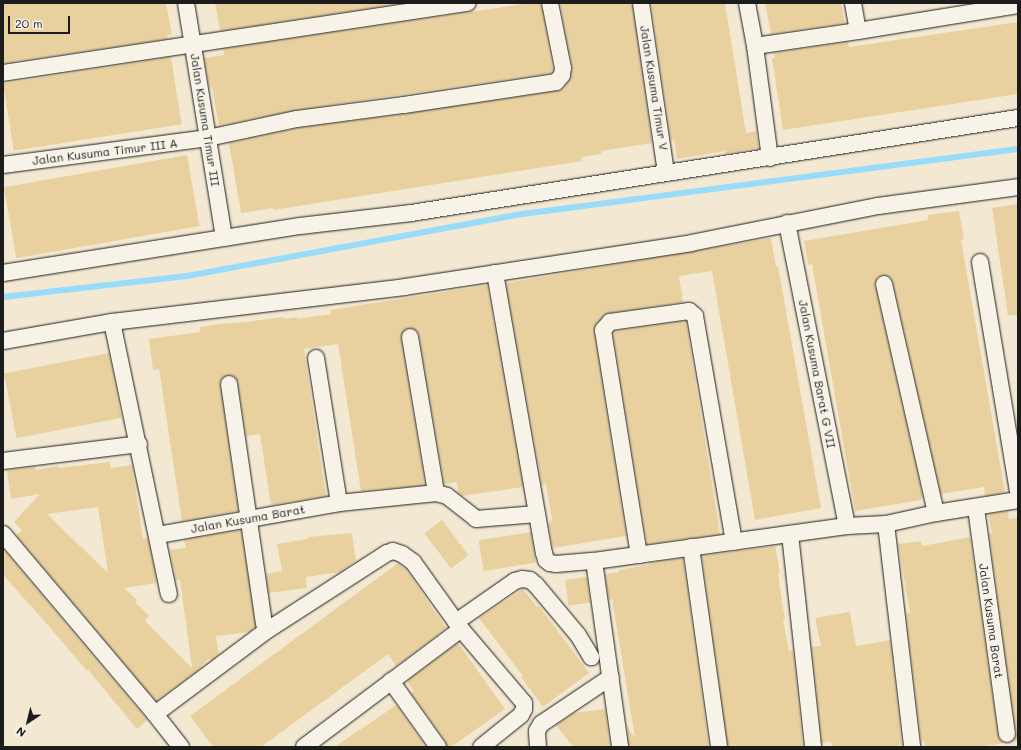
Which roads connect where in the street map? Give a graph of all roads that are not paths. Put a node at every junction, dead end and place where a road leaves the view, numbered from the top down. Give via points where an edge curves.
1 (186, 3) edge
2 (468, 3) edge
3 (550, 3) edge
4 (641, 3) edge
5 (747, 3) edge
6 (853, 3) edge
7 (1018, 4) edge
8 (858, 31) junction
9 (194, 46) junction
10 (755, 46) junction
11 (3, 74) edge
12 (1018, 118) edge
13 (208, 138) junction
14 (770, 158) junction
15 (3, 165) edge
16 (666, 172) junction
17 (1018, 187) edge
18 (787, 223) junction
19 (224, 238) junction
20 (980, 262) dead end
21 (3, 273) edge
22 (495, 273) junction
23 (884, 284) dead end
24 (112, 322) junction
25 (410, 337) dead end
26 (3, 341) edge
27 (316, 358) dead end
28 (229, 384) dead end
29 (139, 444) junction
30 (3, 461) edge
31 (1018, 491) edge
32 (436, 493) junction
33 (1018, 500) edge
34 (339, 503) junction
35 (976, 508) junction
36 (936, 513) junction
37 (537, 514) junction
38 (249, 519) junction
39 (886, 524) junction
40 (847, 526) junction
41 (3, 534) edge
42 (790, 534) junction
43 (158, 535) junction
44 (734, 542) junction
45 (692, 547) junction
46 (639, 555) junction
47 (594, 561) junction
48 (169, 594) dead end
49 (264, 624) dead end
50 (458, 626) junction
51 (591, 657) dead end
52 (611, 677) junction
53 (391, 682) junction
54 (155, 714) junction
55 (1007, 734) dead end
56 (181, 747) edge
57 (304, 747) edge
58 (438, 747) edge
59 (481, 747) edge
60 (538, 747) edge
61 (620, 747) edge
62 (719, 747) edge
63 (813, 747) edge
64 (912, 747) edge

1 - 9 street, Jalan Kusuma Timur III
2 - 9 street
3 - 13 street, Jalan Kusuma Timur III A via 563,68 562,75 556,82 297,119
4 - 16 street, Jalan Kusuma Timur V
5 - 10 street
6 - 8 street
7 - 8 street
8 - 10 street
9 - 11 street
9 - 13 street, Jalan Kusuma Timur III
10 - 14 street
12 - 14 street
13 - 15 street, Jalan Kusuma Timur III A
13 - 19 street, Jalan Kusuma Timur III
14 - 16 street
16 - 19 street via 411,213
17 - 18 street via 878,206
18 - 22 street via 692,243
18 - 40 street, Jalan Kusuma Barat G VII
19 - 21 street
20 - 31 street
22 - 24 street via 405,287
22 - 37 street
23 - 36 street
24 - 26 street
24 - 29 street
25 - 32 street
27 - 34 street
28 - 38 street
29 - 30 street
29 - 43 street
32 - 34 street, Jalan Kusuma Barat
32 - 37 street via 446,496 476,519
33 - 35 street
34 - 38 street, Jalan Kusuma Barat
35 - 36 street
35 - 55 street, Jalan Kusuma Barat
36 - 39 street
37 - 47 street via 546,560 556,564
38 - 43 street, Jalan Kusuma Barat
38 - 49 street
39 - 40 street
39 - 64 street
40 - 42 street
41 - 54 street
42 - 44 street
42 - 63 street
43 - 48 street
44 - 45 street
44 - 46 street via 695,316 689,311 610,322 603,330
45 - 46 street
45 - 62 street
46 - 47 street
47 - 52 street
50 - 51 street via 515,581 530,580 578,635
50 - 53 street
50 - 54 street via 413,562 394,551 387,553 266,632
50 - 59 street via 524,703 521,715
52 - 60 street via 541,724 537,731
52 - 61 street
53 - 57 street
53 - 58 street
54 - 56 street

